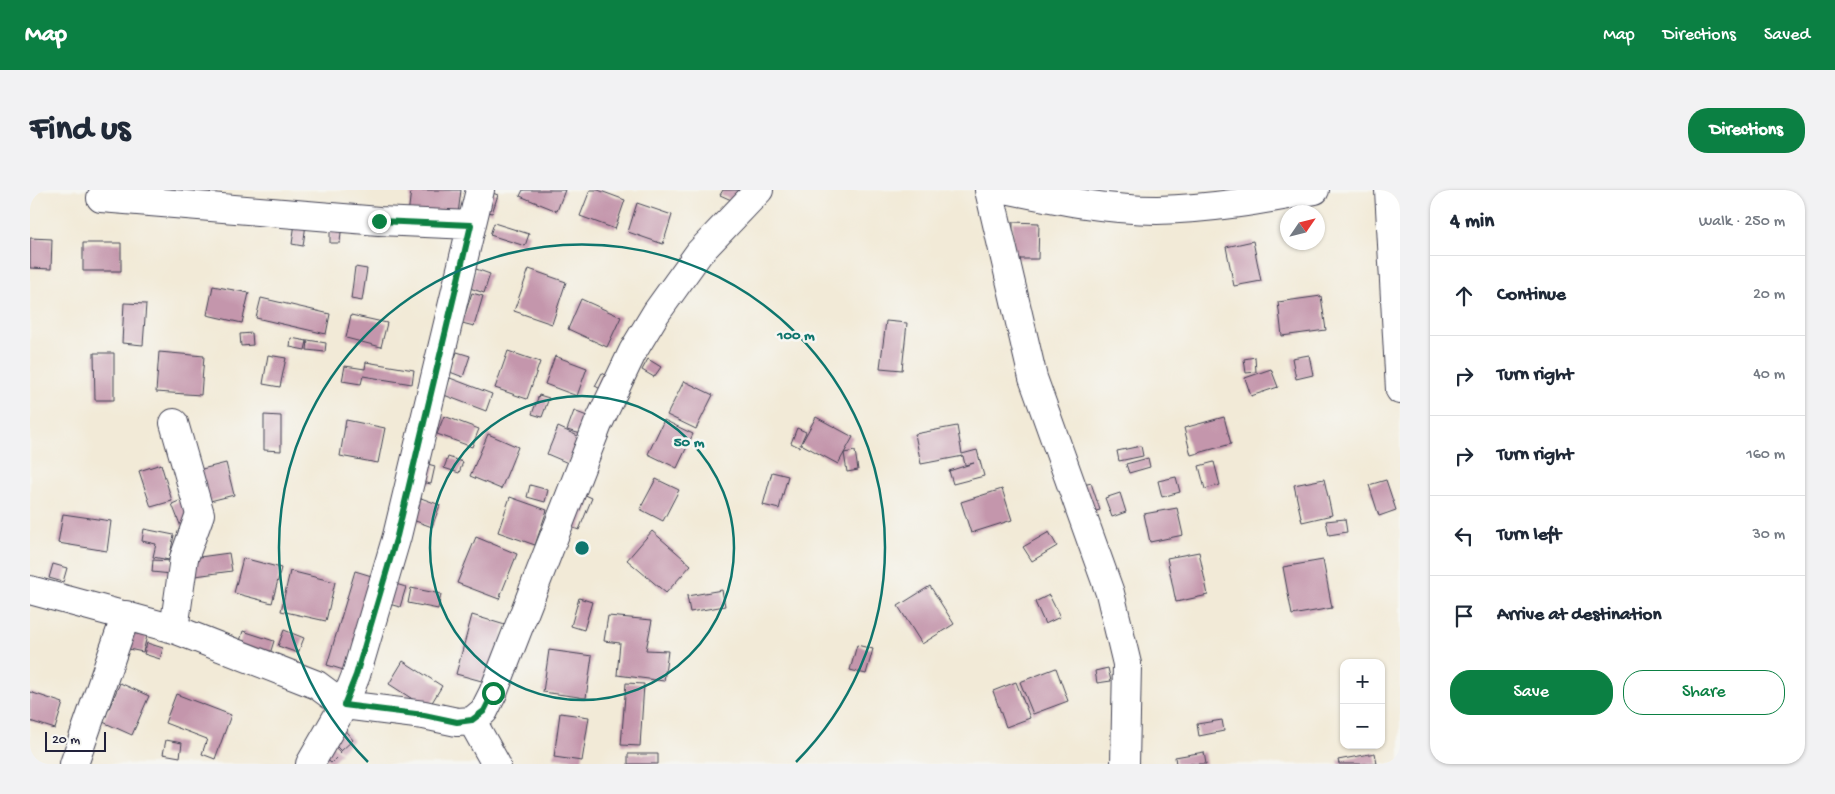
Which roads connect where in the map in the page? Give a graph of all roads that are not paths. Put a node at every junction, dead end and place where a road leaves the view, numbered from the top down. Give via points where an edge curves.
1 (480, 190) edge
2 (759, 190) edge
3 (989, 190) edge
4 (1010, 190) edge
5 (1315, 190) edge
6 (1389, 190) edge
7 (1057, 195) edge
8 (101, 198) dead end
9 (471, 225) junction
10 (1400, 390) edge
11 (174, 423) dead end
12 (30, 590) edge
13 (126, 615) junction
14 (174, 630) junction
15 (344, 705) junction
16 (472, 720) junction
17 (74, 764) edge
18 (310, 764) edge
19 (496, 764) edge
20 (1125, 764) edge

1 - 9 street
2 - 16 street via 699,253 633,351 598,424 493,693 484,711
3 - 20 street via 1033,378 1110,593 1127,664
4 - 7 street
5 - 7 street via 1229,206 1156,210 1110,207
6 - 10 street
8 - 9 street via 379,221
9 - 15 street via 397,536
11 - 14 street via 200,514 184,558
12 - 13 street
13 - 14 street
13 - 17 street
14 - 15 street via 318,685
15 - 16 street via 457,722
15 - 18 street
16 - 19 street

